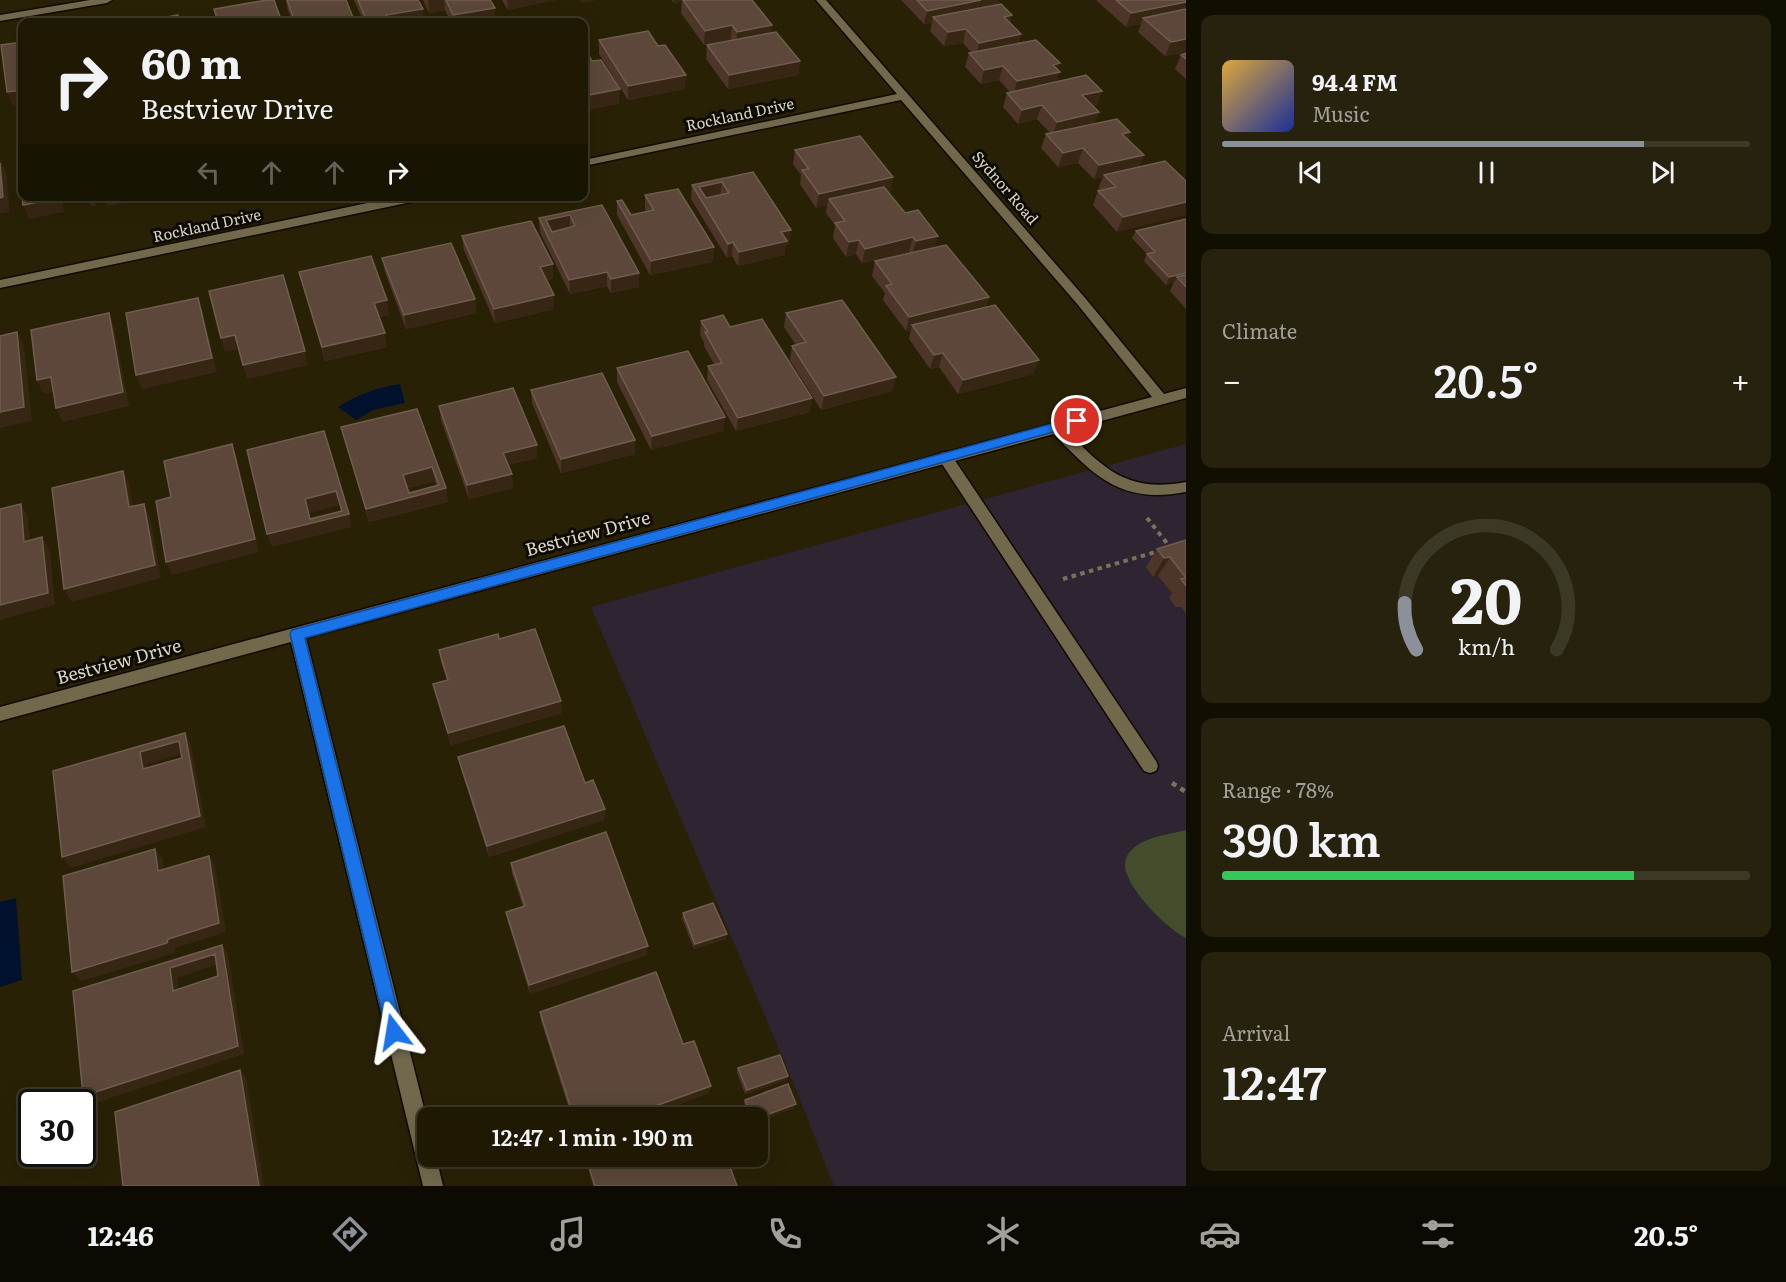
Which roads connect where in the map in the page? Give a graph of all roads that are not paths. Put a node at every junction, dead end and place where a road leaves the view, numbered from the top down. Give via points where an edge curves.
1 (107, 0) edge
2 (821, 0) edge
3 (0, 18) edge
4 (903, 96) junction
5 (588, 162) edge
6 (397, 201) edge
7 (0, 284) edge
8 (1186, 393) edge
9 (1161, 399) junction
10 (1055, 427) junction
11 (945, 457) junction
12 (1186, 487) edge
13 (297, 634) junction
14 (0, 714) edge
15 (1150, 766) dead end
16 (433, 1186) edge

1 - 3 street
2 - 4 street, Sydnor Road
4 - 5 street, Rockland Drive
4 - 9 street, Sydnor Road
6 - 7 street, Rockland Drive
8 - 9 street, Bestview Drive
9 - 10 street, Bestview Drive
10 - 11 street, Bestview Drive
10 - 12 street via 1110,479 1153,491
11 - 13 street, Bestview Drive
11 - 15 street
13 - 14 street, Bestview Drive
13 - 16 street

